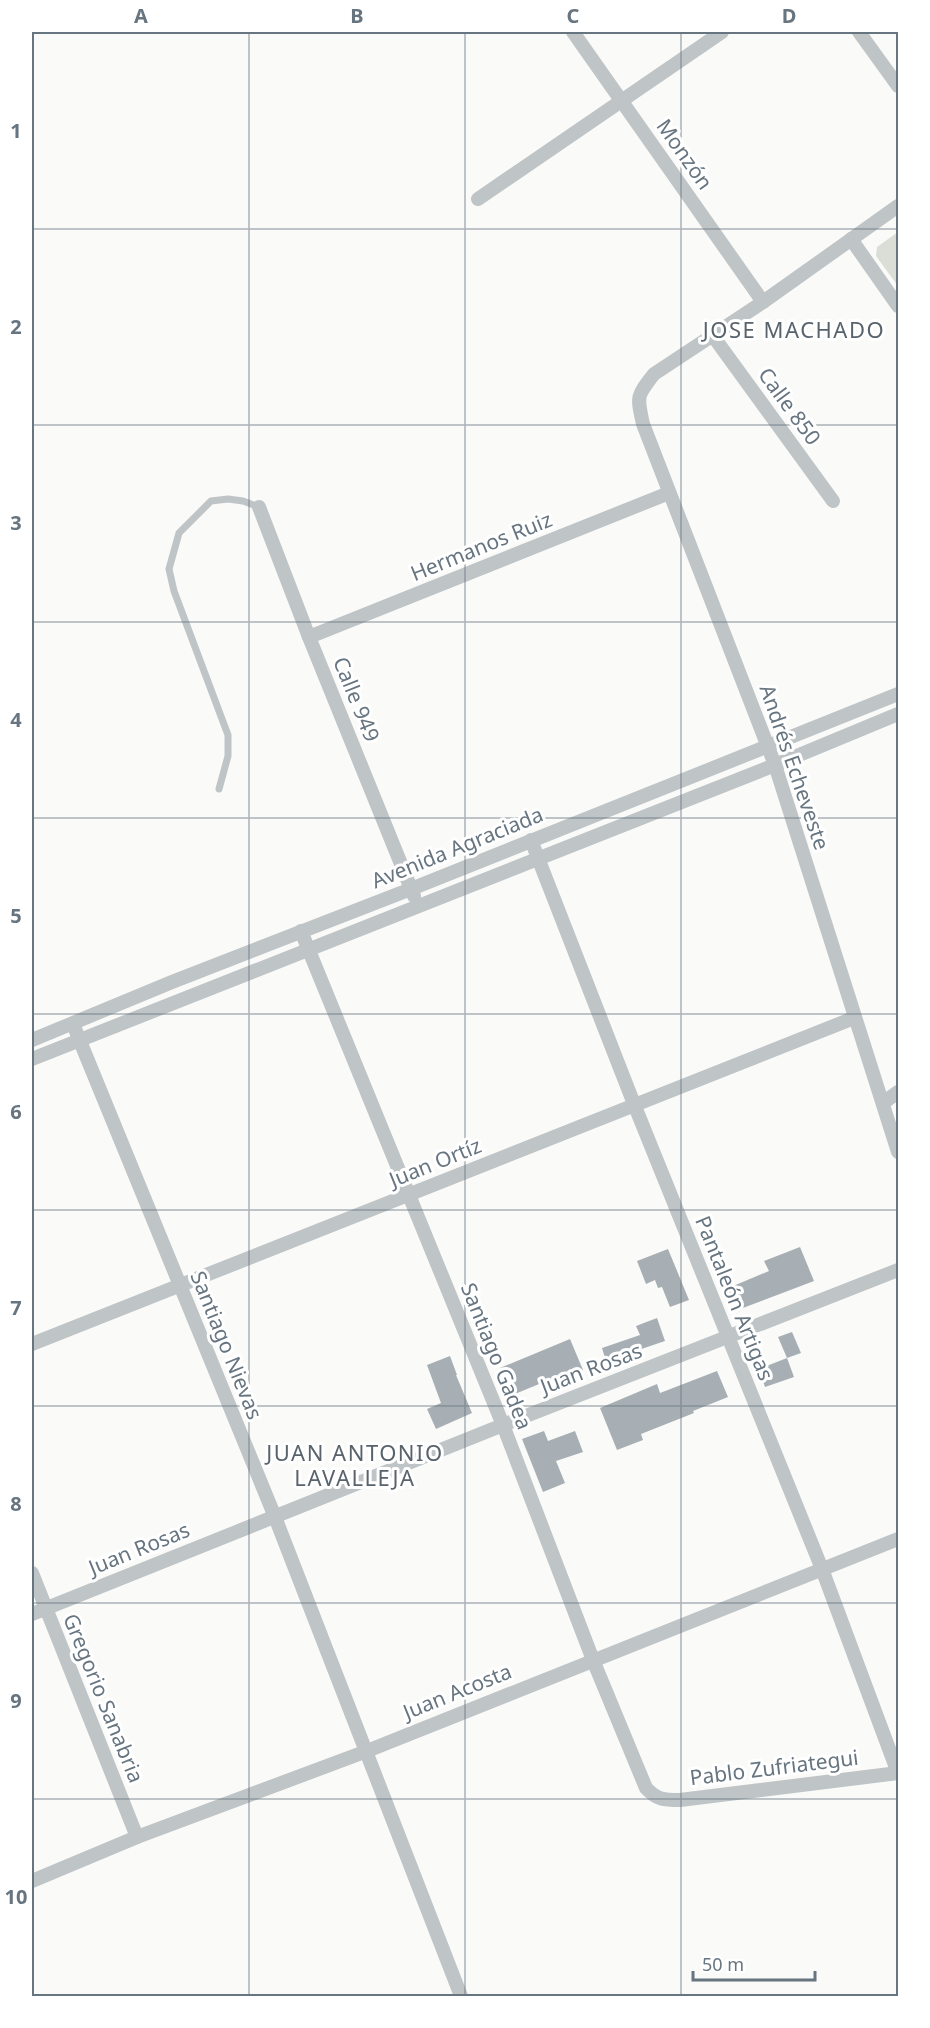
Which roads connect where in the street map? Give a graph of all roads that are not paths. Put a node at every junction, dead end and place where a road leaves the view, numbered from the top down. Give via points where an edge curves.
1 (573, 32) edge
2 (722, 32) edge
3 (859, 32) edge
4 (898, 86) edge
5 (622, 100) junction
6 (478, 199) dead end
7 (898, 206) edge
8 (851, 239) junction
9 (763, 302) junction
10 (898, 306) edge
11 (713, 336) junction
12 (669, 493) junction
13 (833, 501) dead end
14 (259, 507) joint
15 (309, 637) junction
16 (898, 694) edge
17 (898, 714) edge
18 (768, 746) junction
19 (775, 765) junction
20 (219, 789) dead end
21 (531, 840) junction
22 (537, 858) junction
23 (411, 889) junction
24 (418, 906) junction
25 (301, 931) junction
26 (308, 948) junction
27 (854, 1018) junction
28 (73, 1024) junction
29 (80, 1039) junction
30 (32, 1040) edge
31 (32, 1059) edge
32 (898, 1092) edge
33 (883, 1103) junction
34 (634, 1104) junction
35 (898, 1152) edge
36 (408, 1196) junction
37 (898, 1270) edge
38 (180, 1286) junction
39 (728, 1337) junction
40 (32, 1344) edge
41 (503, 1425) junction
42 (275, 1517) junction
43 (898, 1539) edge
44 (822, 1569) junction
45 (32, 1574) edge
46 (46, 1608) junction
47 (32, 1614) edge
48 (593, 1660) junction
49 (366, 1750) junction
50 (898, 1773) edge
51 (655, 1797) joint
52 (137, 1838) junction
53 (32, 1881) edge
54 (461, 1996) edge

1 - 5 street, Monzón
2 - 5 street
3 - 4 street
5 - 6 street
5 - 9 street, Monzón
7 - 8 street
8 - 9 street
8 - 10 street
9 - 11 street
11 - 12 street, Andrés Echeveste via 654,374 637,400
11 - 13 street, Calle 850
12 - 15 street, Hermanos Ruiz
12 - 18 street, Andrés Echeveste
14 - 15 street, Calle 949
14 - 20 lane via 228,499 211,501 180,533 169,569 228,735 228,756
15 - 23 street, Calle 949
16 - 18 street, Avenida Agraciada
17 - 19 street, Avenida Agraciada
18 - 19 street, Andrés Echeveste
18 - 21 street, Avenida Agraciada
19 - 22 street, Avenida Agraciada
19 - 27 street, Andrés Echeveste
21 - 22 street, Pantaleón Artigas
21 - 23 street, Avenida Agraciada
22 - 24 street, Avenida Agraciada
22 - 34 street, Pantaleón Artigas
23 - 24 street, Calle 949
23 - 25 street, Avenida Agraciada
24 - 26 street, Avenida Agraciada
25 - 26 street, Santiago Gadea
25 - 28 street, Avenida Agraciada
26 - 29 street, Avenida Agraciada
26 - 36 street, Santiago Gadea
27 - 33 street, Andrés Echeveste
27 - 34 street, Juan Ortíz
28 - 29 street, Santiago Nievas
28 - 30 street, Avenida Agraciada
29 - 31 street, Avenida Agraciada
29 - 38 street, Santiago Nievas
32 - 33 street
33 - 35 street, Andrés Echeveste
34 - 36 street, Juan Ortíz
34 - 39 street, Pantaleón Artigas
36 - 38 street, Juan Ortíz
36 - 41 street, Santiago Gadea
37 - 39 street, Juan Rosas
38 - 40 street, Juan Ortíz
38 - 42 street, Santiago Nievas
39 - 41 street, Juan Rosas
39 - 44 street, Pantaleón Artigas
41 - 42 street, Juan Rosas
41 - 48 street, Santiago Gadea
42 - 46 street, Juan Rosas
42 - 49 street, Santiago Nievas
43 - 44 street, Juan Acosta
44 - 48 street, Juan Acosta
44 - 50 street, Pantaleón Artigas
45 - 46 street, Gregorio Sanabria
46 - 47 street, Juan Rosas
46 - 52 street, Gregorio Sanabria
48 - 49 street, Juan Acosta
48 - 51 street, Santiago Gadea via 646,1788
49 - 52 street, Juan Acosta
49 - 54 street, Santiago Nievas
50 - 51 street, Pablo Zufriategui via 680,1800
52 - 53 street, Juan Acosta

